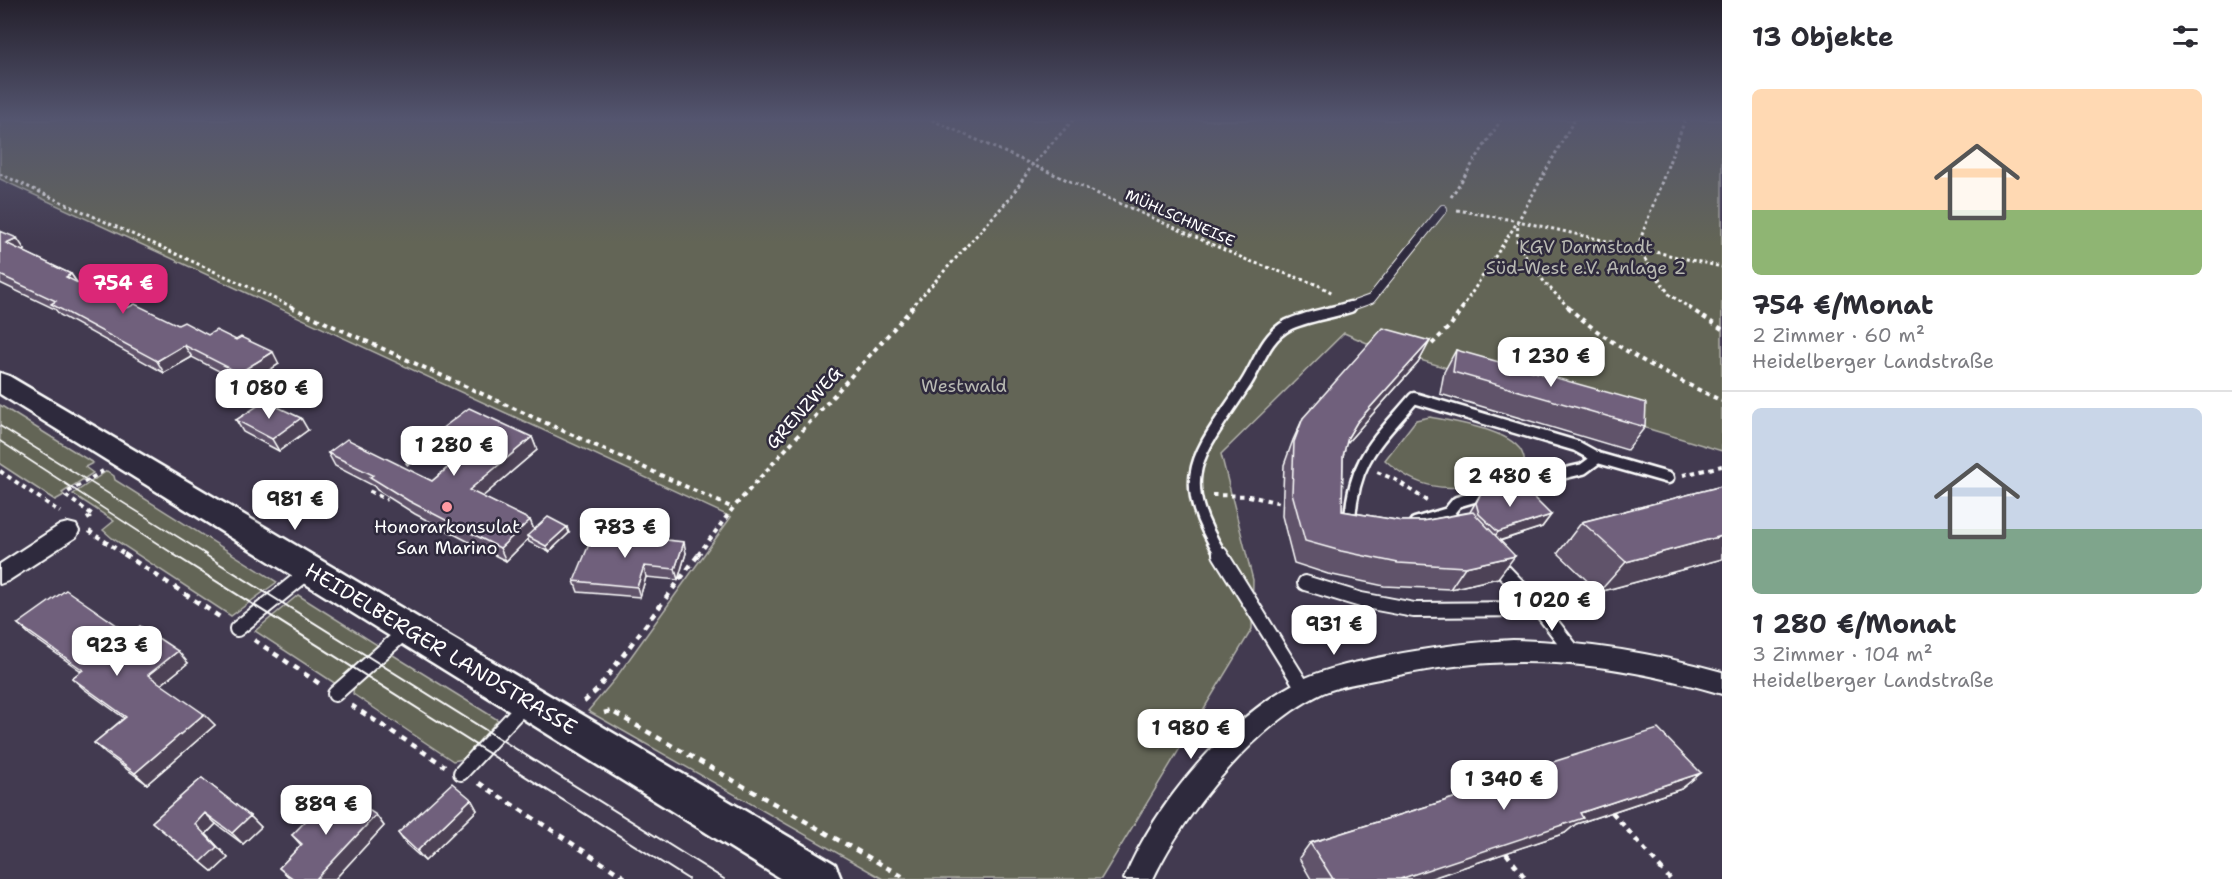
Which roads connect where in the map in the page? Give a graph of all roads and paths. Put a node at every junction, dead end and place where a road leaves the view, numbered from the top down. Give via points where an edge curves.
1 (1029, 161) edge
2 (1474, 161) edge
3 (1551, 161) edge
4 (1670, 161) edge
5 (1034, 163) junction
6 (0, 174) edge
7 (1443, 209) junction
8 (1518, 221) junction
9 (1637, 248) junction
10 (1722, 267) edge
11 (1354, 305) junction
12 (1722, 329) edge
13 (1432, 344) dead end
14 (0, 382) edge
15 (1722, 401) edge
16 (124, 458) junction
17 (1598, 458) junction
18 (467, 464) edge
19 (1359, 465) junction
20 (1722, 466) edge
21 (0, 471) edge
22 (396, 472) edge
23 (387, 478) edge
24 (1668, 478) joint
25 (1194, 495) junction
26 (387, 500) edge
27 (1291, 505) edge
28 (733, 508) junction
29 (1448, 513) junction
30 (1364, 523) edge
31 (69, 524) joint
32 (1399, 526) edge
33 (1471, 537) edge
34 (1487, 553) edge
35 (310, 570) junction
36 (0, 575) edge
37 (1305, 583) dead end
38 (1540, 609) junction
39 (237, 629) junction
40 (407, 629) junction
41 (1575, 655) junction
42 (1722, 683) edge
43 (1305, 691) junction
44 (335, 694) junction
45 (527, 701) junction
46 (565, 723) junction
47 (461, 773) junction
48 (1612, 812) edge
49 (1506, 853) edge
50 (627, 879) edge
51 (820, 879) edge
52 (907, 879) edge
53 (1138, 879) edge
54 (1526, 879) edge
55 (1670, 879) edge

1 - 5 path, MÜHLSCHNEISE
2 - 7 path
3 - 8 path
4 - 9 path
5 - 11 path, MÜHLSCHNEISE via 1247,260 1318,285
5 - 28 path, GRENZWEG via 1010,198
6 - 28 path
7 - 8 path
7 - 11 lane via 1371,299
8 - 9 path
8 - 13 path via 1451,325
8 - 15 path via 1516,243 1555,294 1607,339
9 - 10 path
9 - 12 path via 1670,295
11 - 25 lane via 1288,325 1267,343 1197,462
14 - 16 street, HEIDELBERGER LANDSTRASSE
16 - 35 street, HEIDELBERGER LANDSTRASSE
16 - 39 path via 68,492 66,496 93,515 79,524
17 - 19 lane via 1576,446 1414,398
17 - 24 lane
17 - 29 lane via 1583,469 1457,502
18 - 22 path via 429,446
19 - 29 path via 1396,480
19 - 30 lane via 1352,484 1350,521
20 - 24 path
21 - 31 path
23 - 26 path via 370,492
25 - 27 path via 1249,496
25 - 43 lane via 1207,532
28 - 46 path, GRENZWEG via 597,690
29 - 32 lane
29 - 33 lane
31 - 36 street
34 - 38 lane
35 - 39 lane
35 - 40 street, HEIDELBERGER LANDSTRASSE
37 - 38 lane via 1361,600 1414,610
38 - 41 lane
39 - 44 path
40 - 44 lane
40 - 45 street, HEIDELBERGER LANDSTRASSE
41 - 42 street via 1661,668
41 - 43 street via 1504,650 1444,655 1341,677
43 - 53 street via 1247,734 1199,783 1170,822
44 - 47 path via 441,765
45 - 46 street, HEIDELBERGER LANDSTRASSE
45 - 47 lane
46 - 51 street, HEIDELBERGER LANDSTRASSE
46 - 52 path via 611,711
47 - 50 path
48 - 55 path
49 - 54 path

